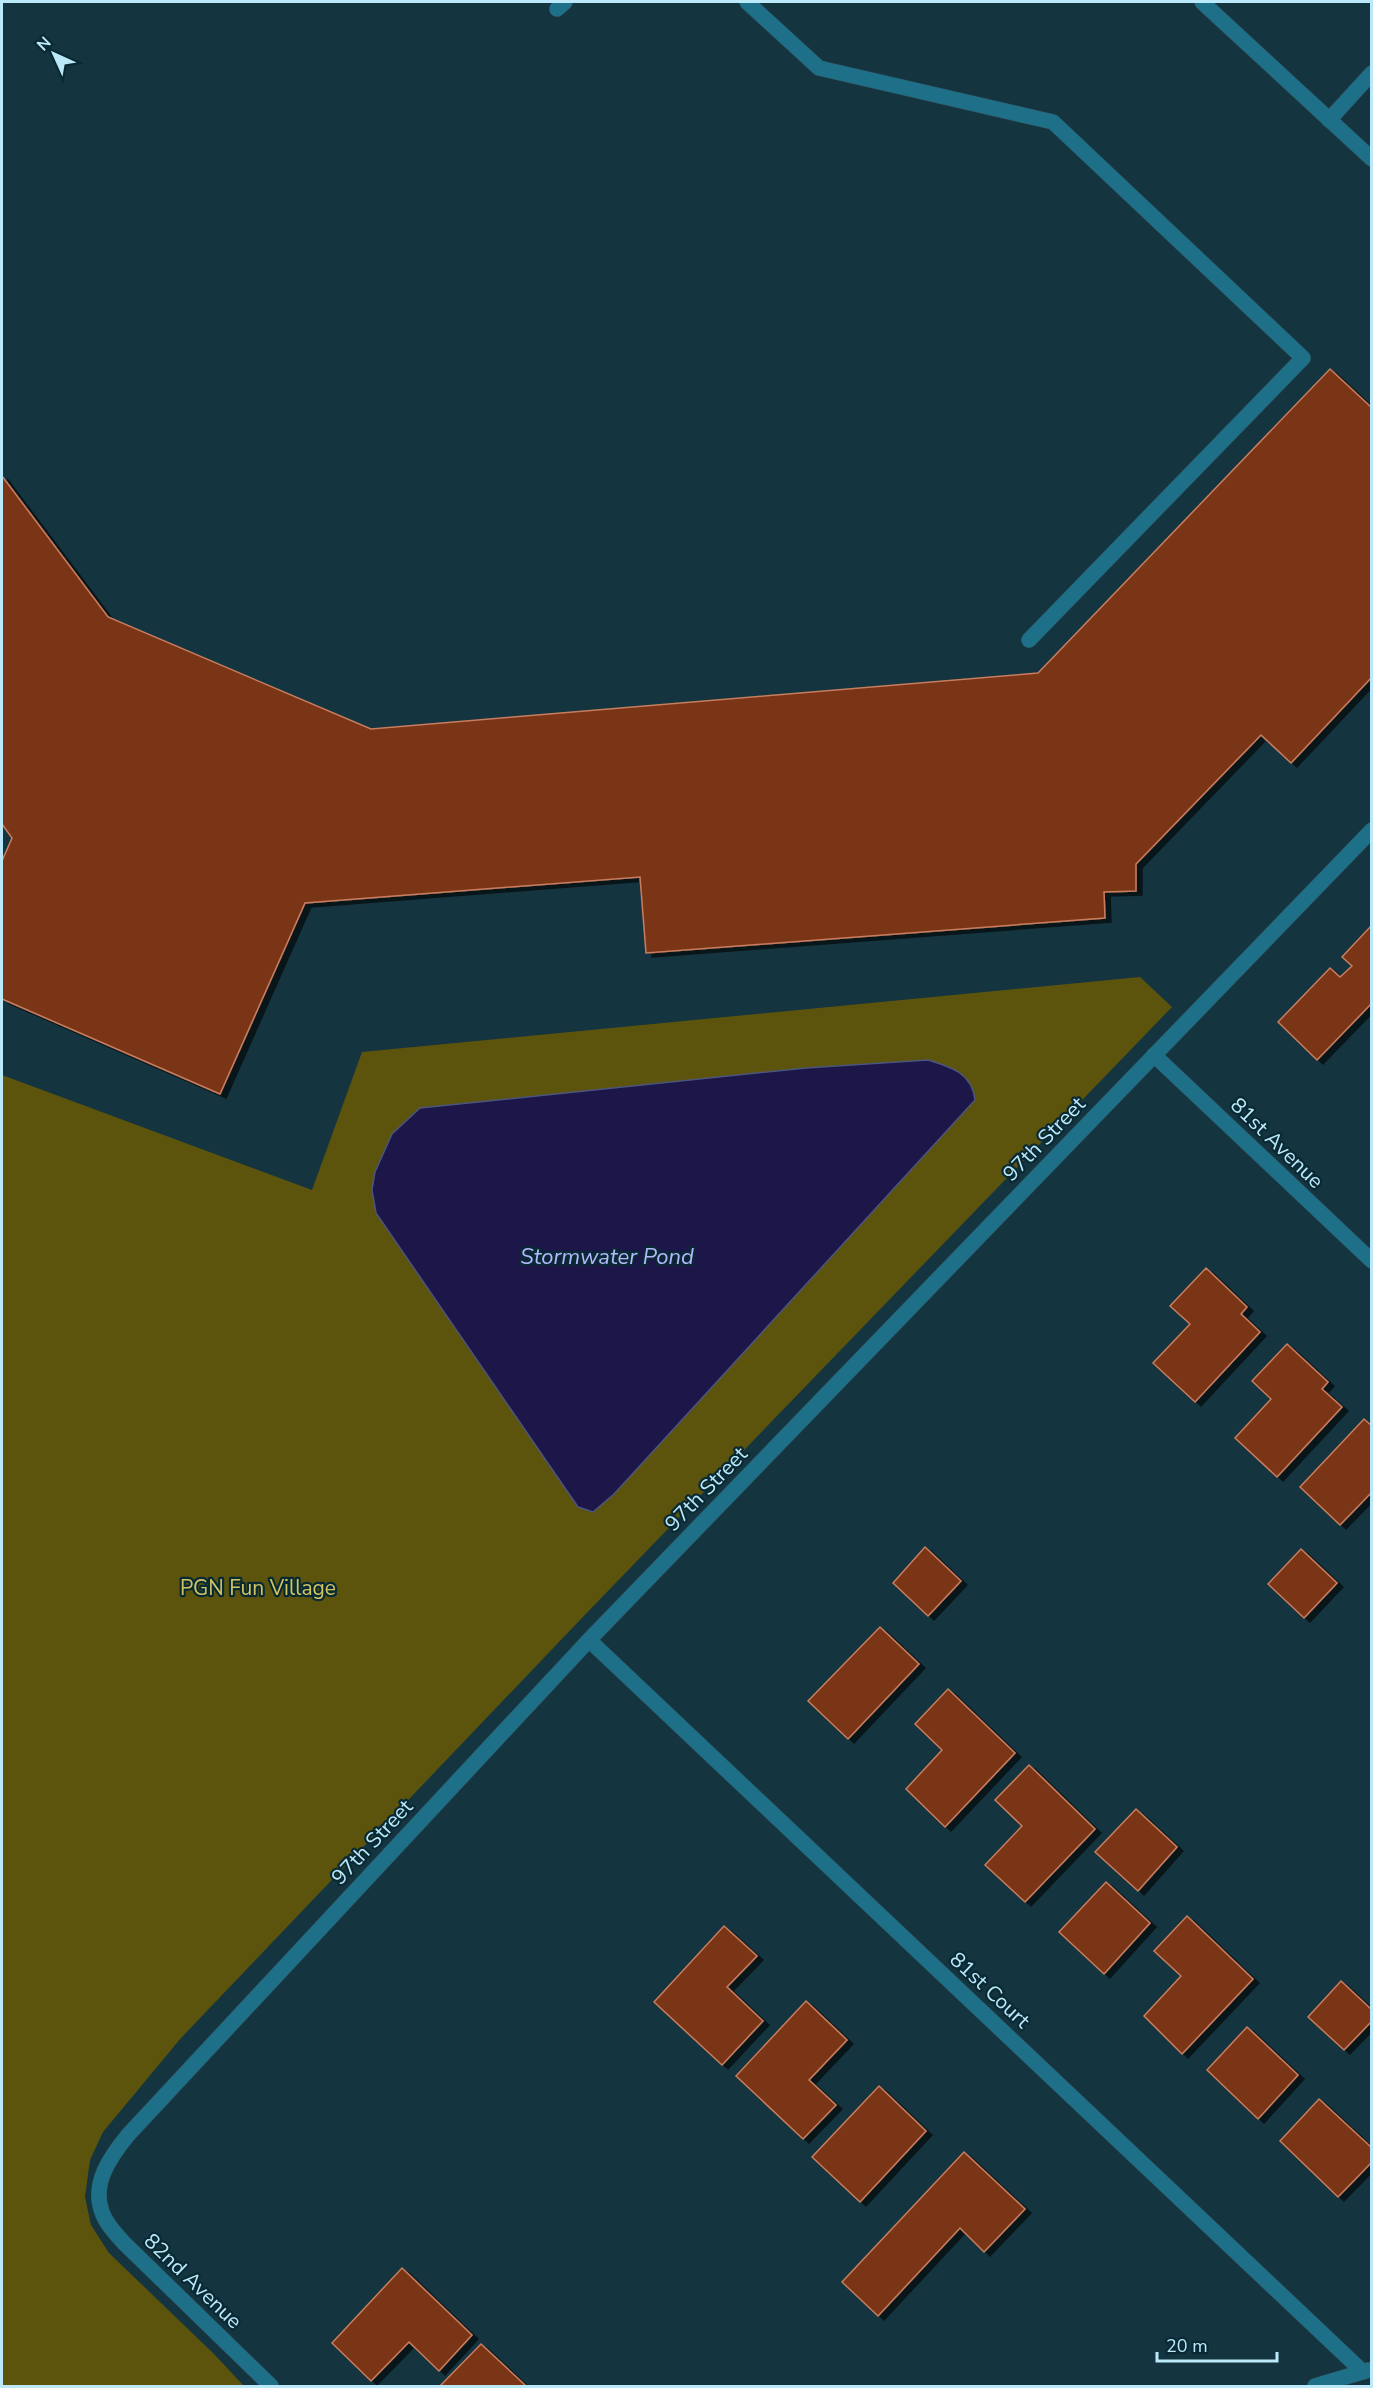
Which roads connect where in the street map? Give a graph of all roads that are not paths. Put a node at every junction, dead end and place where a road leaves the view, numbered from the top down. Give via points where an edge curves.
1 (747, 2) edge
2 (1202, 2) edge
3 (1371, 74) edge
4 (1329, 120) junction
5 (1371, 159) edge
6 (1029, 640) dead end
7 (1371, 830) edge
8 (1154, 1055) junction
9 (1371, 1261) edge
10 (589, 1640) junction
11 (99, 2197) joint
12 (1367, 2371) edge
13 (271, 2386) edge
14 (1315, 2386) edge

1 - 6 street via 819,68 1053,122 1303,358
2 - 4 street
3 - 4 street
4 - 5 street
7 - 8 street, 97th Street
8 - 9 street, 81st Avenue
8 - 10 street, 97th Street
10 - 11 street, 97th Street via 128,2135 104,2170
10 - 12 street, 81st Court
11 - 13 street, 82nd Avenue via 102,2212 124,2243
12 - 14 street

